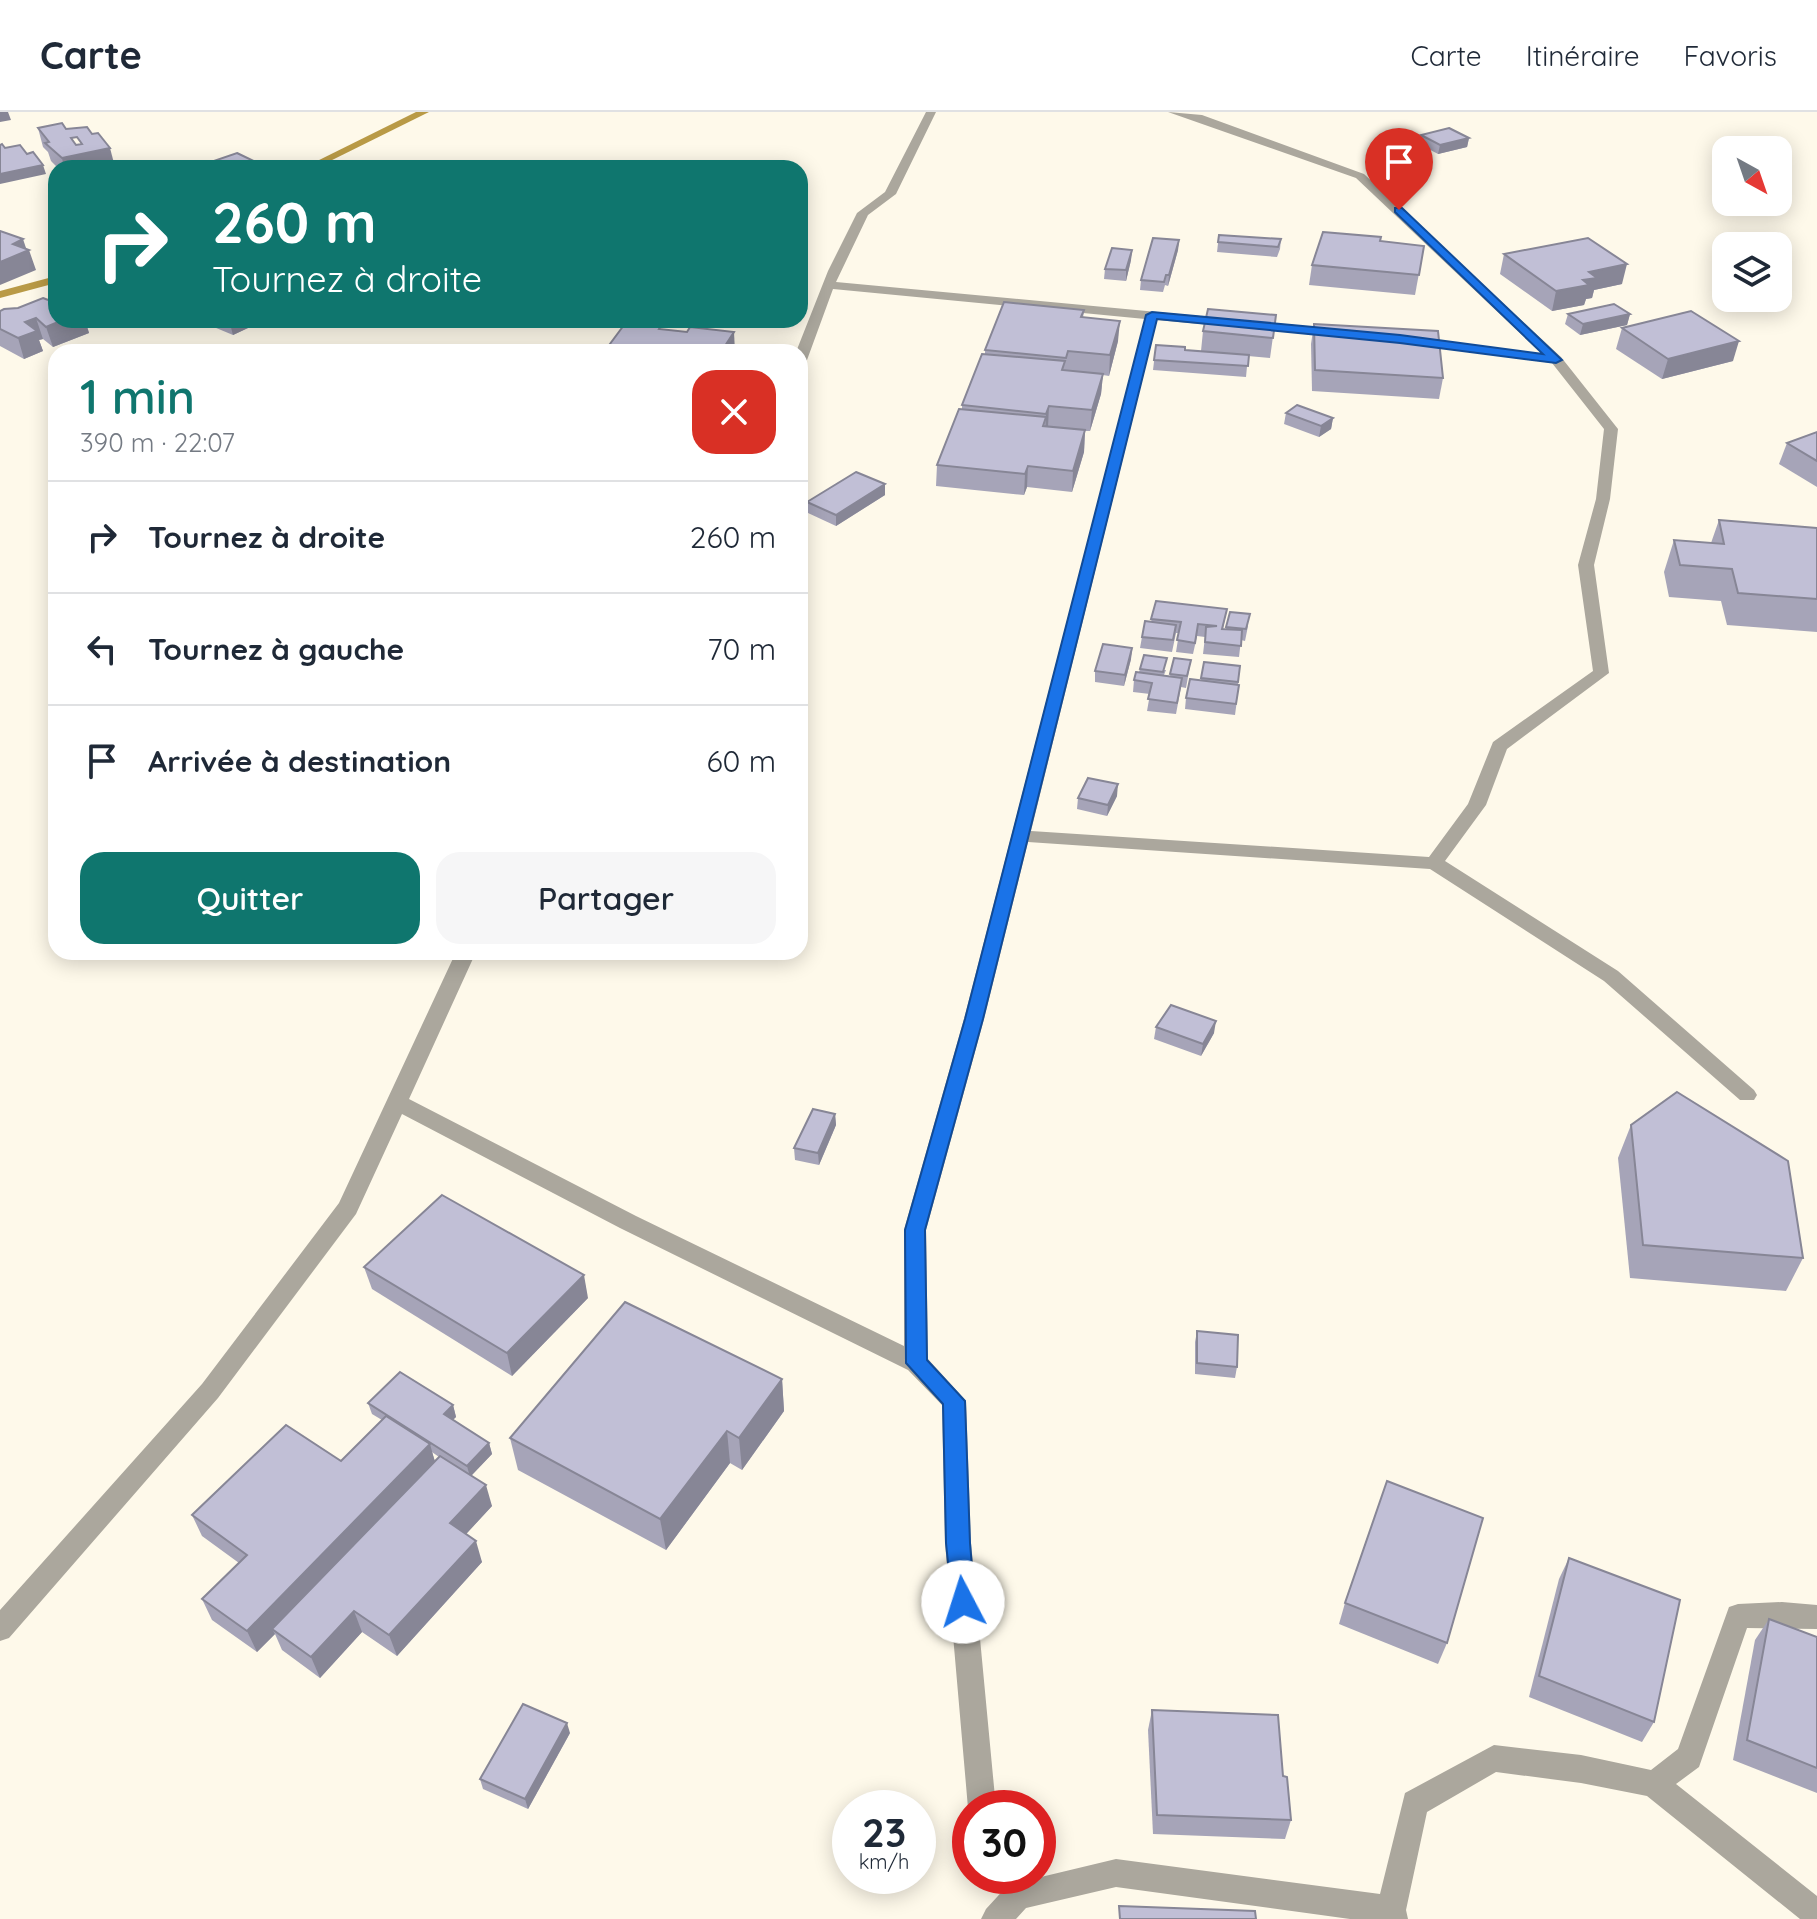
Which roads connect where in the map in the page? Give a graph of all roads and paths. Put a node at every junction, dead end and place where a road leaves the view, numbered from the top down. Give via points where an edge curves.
1 (931, 112) edge
2 (1173, 112) edge
3 (829, 285) junction
4 (1152, 315) junction
5 (1353, 334) edge
6 (1400, 339) edge
7 (806, 344) edge
8 (1556, 360) junction
9 (1018, 836) junction
10 (1434, 863) junction
11 (462, 960) edge
12 (1747, 1095) dead end
13 (397, 1102) junction
14 (916, 1363) junction
15 (1817, 1617) edge
16 (0, 1629) edge
17 (1654, 1784) junction
18 (980, 1790) edge
19 (1056, 1881) edge
20 (1010, 1894) edge
21 (1392, 1914) edge
22 (1817, 1914) edge
23 (996, 1919) edge

1 - 3 street via 890,194 863,213
2 - 8 street via 1360,176
3 - 4 street
3 - 7 street
4 - 5 street
4 - 9 street
6 - 8 street
8 - 10 street via 1611,429 1603,499 1586,565 1601,673 1499,746 1477,805
9 - 10 street
9 - 14 street via 915,1230
10 - 12 street via 1611,976
11 - 13 street
13 - 14 street
13 - 16 street via 348,1208 210,1391
14 - 18 street via 954,1401 958,1543
15 - 17 street via 1738,1616 1689,1758
17 - 21 street via 1494,1758 1415,1803
17 - 22 street
19 - 21 street via 1116,1873
20 - 23 street

